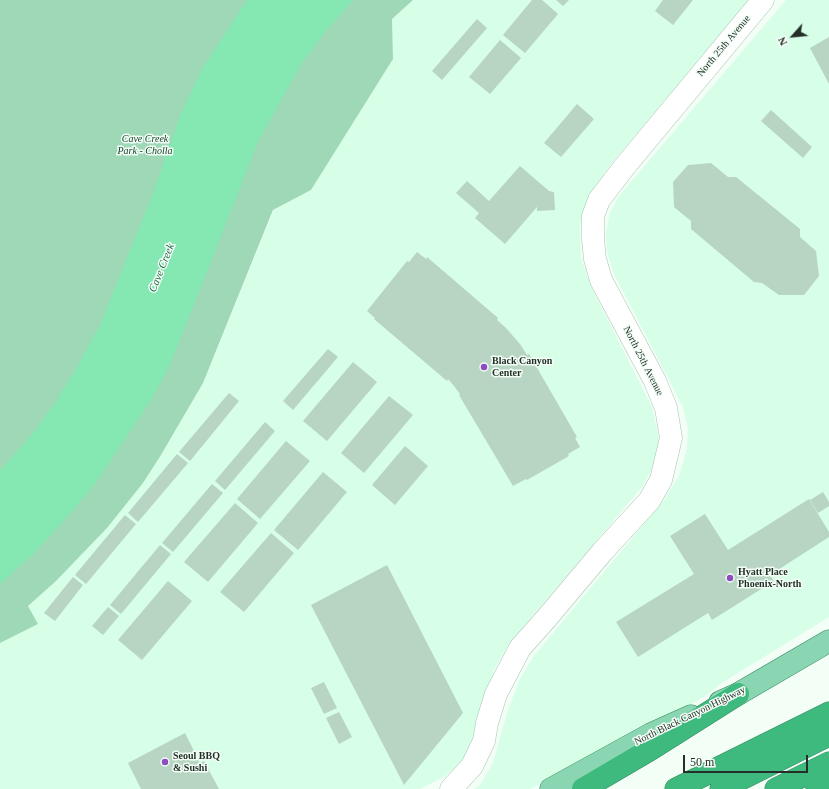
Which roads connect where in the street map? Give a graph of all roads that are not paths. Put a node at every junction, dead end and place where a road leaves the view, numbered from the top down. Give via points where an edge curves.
1 (763, 0) edge
2 (829, 641) edge
3 (738, 694) junction
4 (829, 713) edge
5 (829, 735) edge
6 (829, 763) edge
7 (829, 783) edge
8 (451, 789) edge
9 (551, 789) edge
10 (583, 789) edge
11 (676, 789) edge
12 (721, 789) edge
13 (776, 789) edge
14 (816, 789) edge

1 - 8 street, North 25th Avenue via 625,166 599,200 593,216 595,260 601,280 655,381 666,408 671,438 661,480 649,501 520,648 496,694 484,741 472,766
2 - 3 main road, North Black Canyon Highway
3 - 9 main road, North Black Canyon Highway via 651,734
3 - 10 highway
4 - 11 highway
5 - 12 highway
6 - 13 highway
7 - 14 highway

